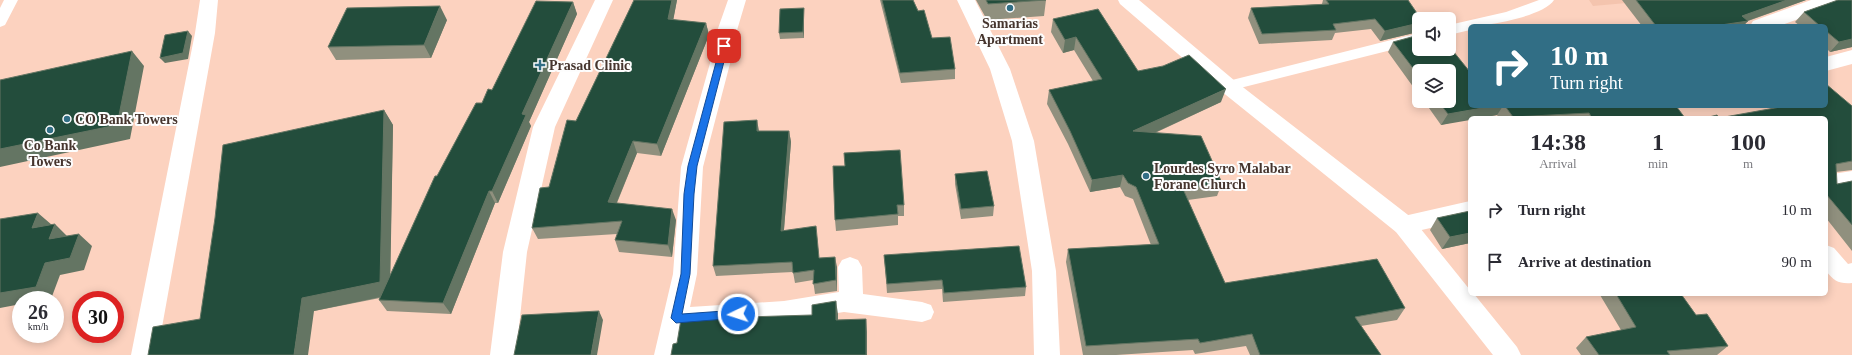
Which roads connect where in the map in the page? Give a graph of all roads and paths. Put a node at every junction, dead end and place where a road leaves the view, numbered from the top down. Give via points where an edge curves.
1 (12, 0) edge
2 (209, 0) edge
3 (604, 0) edge
4 (737, 0) edge
5 (966, 0) edge
6 (1127, 0) edge
7 (1547, 0) edge
8 (1833, 0) edge
9 (0, 22) edge
10 (1475, 24) edge
11 (1765, 24) edge
12 (1468, 26) edge
13 (1456, 28) edge
14 (1412, 40) edge
15 (1851, 58) edge
16 (1828, 64) edge
17 (1228, 86) junction
18 (1852, 180) edge
19 (1828, 184) edge
20 (1468, 210) edge
21 (1404, 225) junction
22 (1828, 257) edge
23 (850, 267) dead end
24 (1852, 273) edge
25 (851, 302) junction
26 (922, 312) dead end
27 (676, 318) junction
28 (144, 355) edge
29 (503, 355) edge
30 (667, 355) edge
31 (1047, 355) edge
32 (1508, 355) edge

1 - 9 lane
2 - 28 street via 205,33
3 - 29 street via 544,127 515,252
4 - 27 street via 692,166 686,274
5 - 31 street via 1000,69 1023,141 1044,270
6 - 17 street
7 - 10 lane via 1509,16
8 - 11 street
12 - 13 lane
14 - 17 lane
15 - 16 street
17 - 21 street
18 - 19 street
20 - 21 street
21 - 32 street
22 - 24 street via 1843,274
23 - 25 street
25 - 26 street
25 - 27 street via 784,311
27 - 30 street

